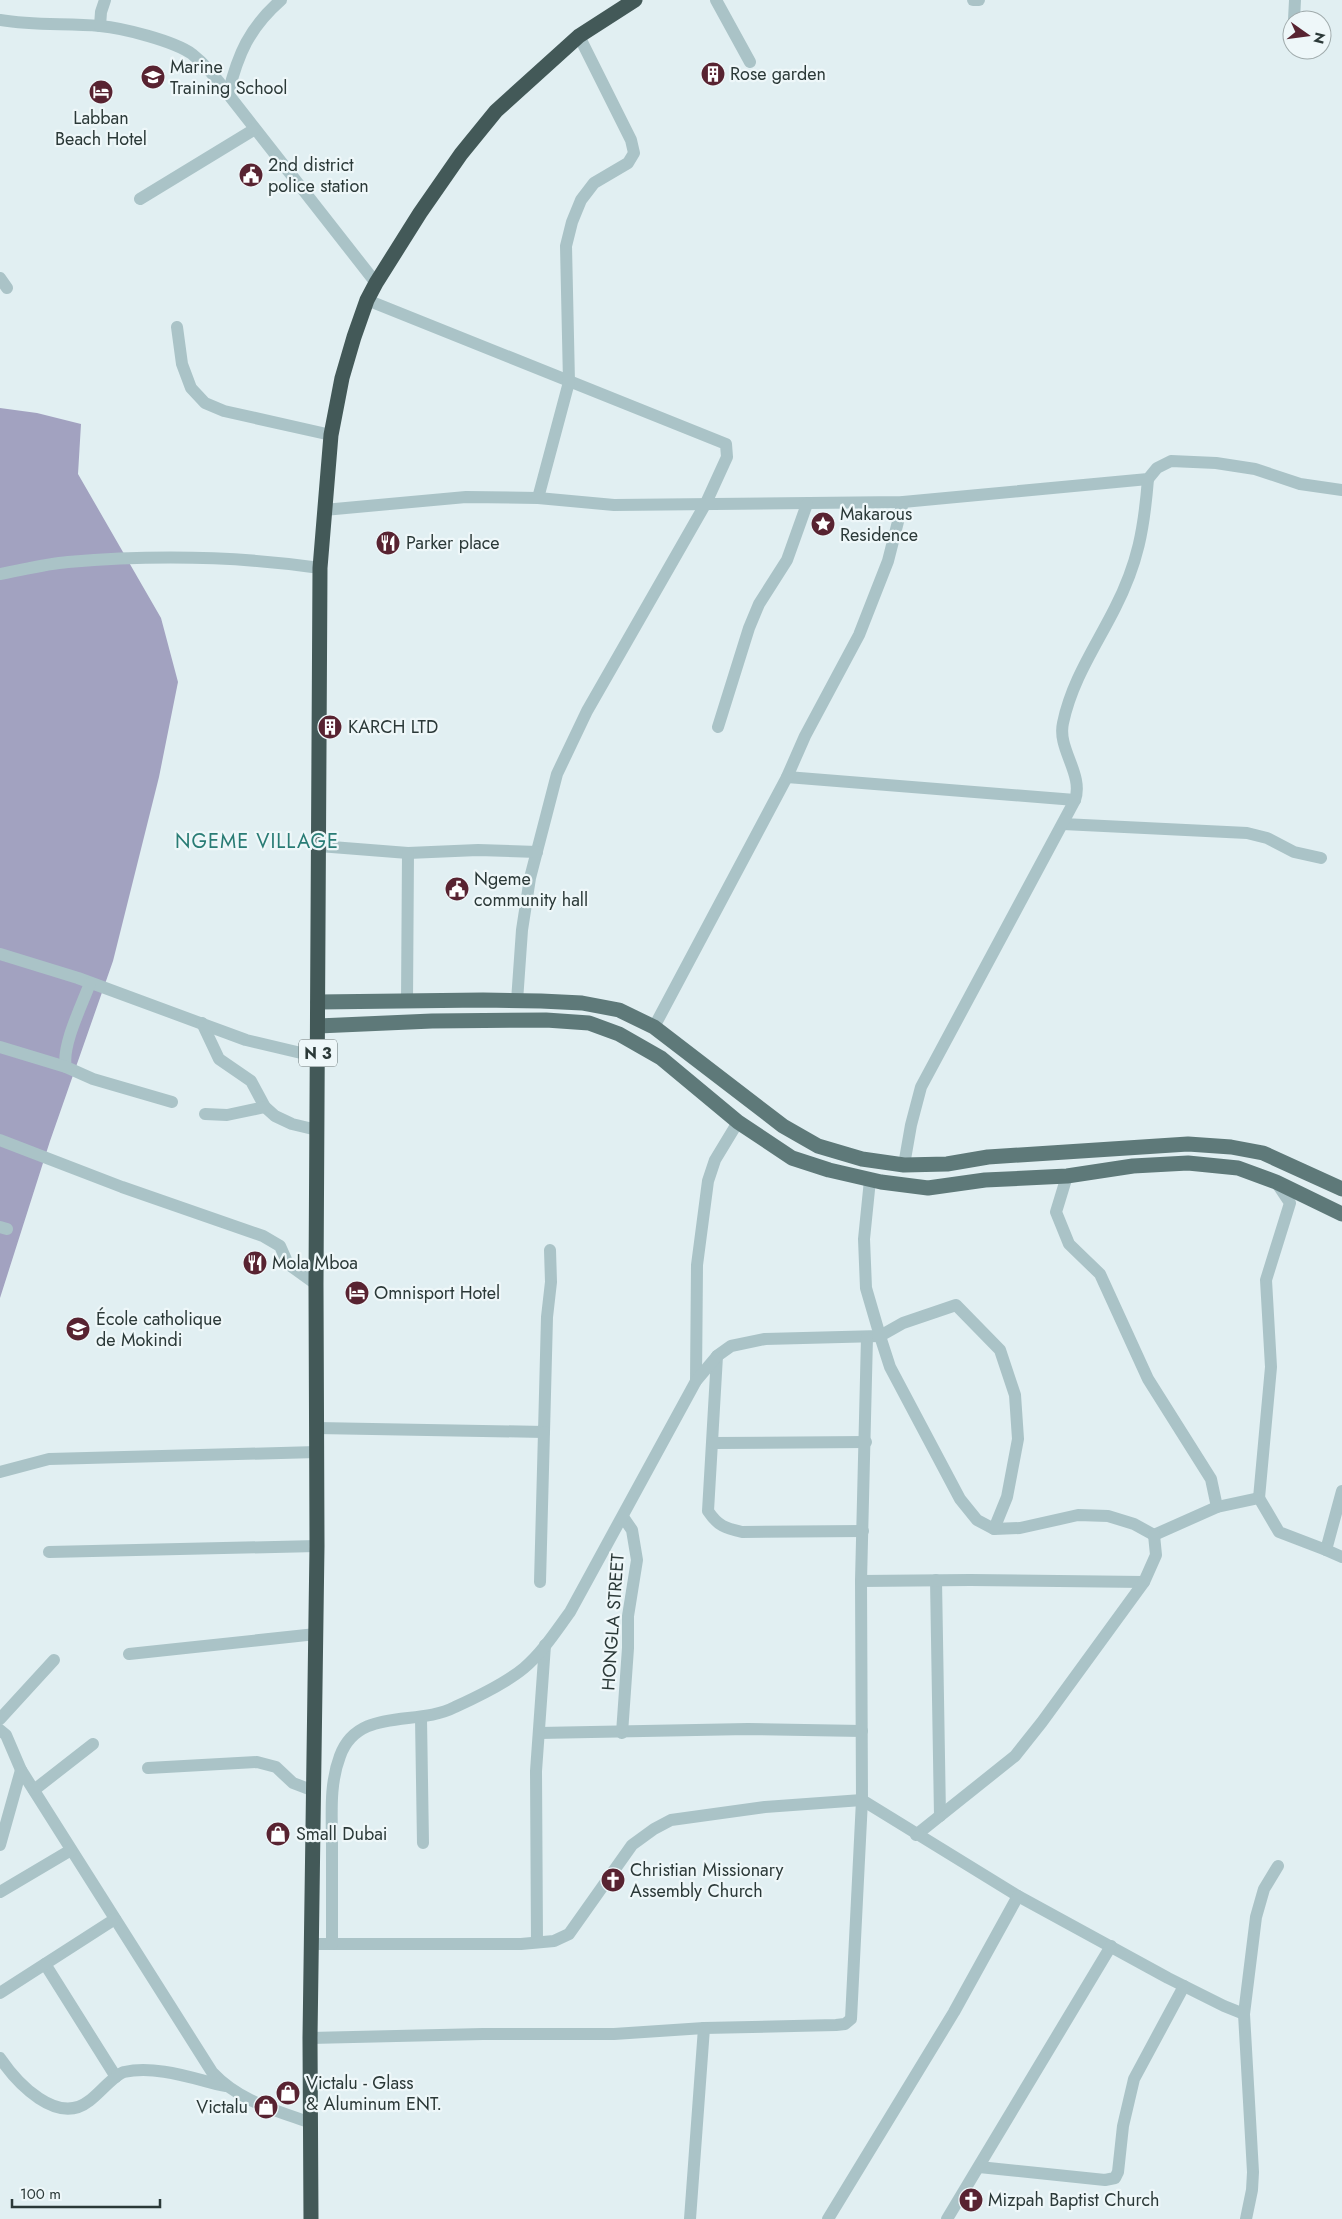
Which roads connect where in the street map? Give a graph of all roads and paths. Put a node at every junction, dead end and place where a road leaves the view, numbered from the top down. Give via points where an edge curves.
1 (105, 0) edge
2 (280, 0) edge
3 (635, 0) edge
4 (716, 0) edge
5 (973, 0) edge
6 (979, 0) edge
7 (0, 20) edge
8 (100, 26) junction
9 (579, 36) junction
10 (750, 62) dead end
11 (228, 94) junction
12 (254, 129) junction
13 (140, 199) dead end
14 (376, 282) junction
15 (367, 300) junction
16 (177, 327) dead end
17 (570, 382) junction
18 (331, 435) junction
19 (1148, 480) junction
20 (1342, 490) edge
21 (538, 498) junction
22 (903, 502) junction
23 (706, 503) junction
24 (807, 504) junction
25 (324, 510) junction
26 (320, 568) junction
27 (0, 574) edge
28 (718, 726) dead end
29 (788, 777) junction
30 (1075, 800) junction
31 (1063, 824) junction
32 (319, 846) junction
33 (537, 852) junction
34 (408, 853) junction
35 (1321, 858) dead end
36 (0, 954) edge
37 (90, 983) junction
38 (517, 1000) junction
39 (408, 1001) junction
40 (318, 1002) junction
41 (202, 1022) junction
42 (318, 1026) junction
43 (654, 1027) junction
44 (0, 1047) edge
45 (318, 1057) junction
46 (66, 1067) junction
47 (172, 1102) dead end
48 (265, 1107) junction
49 (205, 1114) dead end
50 (738, 1122) junction
51 (317, 1130) junction
52 (0, 1140) edge
53 (904, 1165) junction
54 (1067, 1176) junction
55 (870, 1180) junction
56 (1276, 1182) junction
57 (1342, 1189) edge
58 (1342, 1214) edge
59 (550, 1250) dead end
60 (316, 1284) junction
61 (874, 1337) junction
62 (716, 1356) junction
63 (696, 1381) junction
64 (317, 1428) junction
65 (544, 1432) junction
66 (866, 1442) junction
67 (713, 1443) junction
68 (317, 1452) junction
69 (0, 1472) edge
70 (1342, 1491) edge
71 (1259, 1498) junction
72 (1217, 1507) junction
73 (623, 1517) junction
74 (994, 1529) junction
75 (863, 1531) junction
76 (1154, 1535) junction
77 (317, 1546) junction
78 (1326, 1550) junction
79 (49, 1552) dead end
80 (1342, 1557) edge
81 (936, 1580) junction
82 (540, 1582) dead end
83 (861, 1582) junction
84 (1144, 1582) junction
85 (316, 1634) junction
86 (545, 1646) junction
87 (129, 1654) dead end
88 (54, 1660) dead end
89 (421, 1718) junction
90 (0, 1719) edge
91 (0, 1730) edge
92 (862, 1731) junction
93 (539, 1733) junction
94 (622, 1733) junction
95 (93, 1744) dead end
96 (148, 1768) dead end
97 (21, 1770) junction
98 (34, 1790) junction
99 (314, 1791) junction
100 (862, 1800) junction
101 (940, 1816) junction
102 (3, 1821) edge
103 (916, 1835) junction
104 (423, 1843) dead end
105 (0, 1845) edge
106 (72, 1850) junction
107 (1278, 1866) dead end
108 (0, 1892) edge
109 (1018, 1896) junction
110 (115, 1919) junction
111 (537, 1942) junction
112 (313, 1944) junction
113 (332, 1944) junction
114 (1111, 1946) junction
115 (45, 1964) junction
116 (1184, 1986) junction
117 (0, 1993) edge
118 (1244, 2014) junction
119 (704, 2028) junction
120 (310, 2038) junction
121 (0, 2058) edge
122 (116, 2077) junction
123 (225, 2086) junction
124 (311, 2124) junction
125 (979, 2167) junction
126 (311, 2219) edge
127 (690, 2219) edge
128 (828, 2219) edge
129 (947, 2219) edge
130 (1246, 2219) edge

1 - 8 street
2 - 11 street via 248,37 235,66
3 - 9 highway, N 3
4 - 10 street
5 - 6 street
7 - 8 street via 24,25
8 - 11 street via 163,41 191,53
9 - 14 highway, N 3 via 496,111 461,154
9 - 17 street via 631,140 634,154 628,163 594,182 581,200 572,222 566,246
11 - 12 street
12 - 13 street
12 - 14 street
14 - 15 highway, N 3
15 - 17 street
15 - 18 highway, N 3 via 342,378
16 - 18 street via 182,364 191,388 205,403 224,411
17 - 21 street
17 - 23 street via 726,444 727,457
18 - 25 highway, N 3
19 - 20 street via 1157,468 1170,461 1216,462 1255,469 1300,484
19 - 22 street
19 - 30 street via 1144,526 1135,563 1066,706 1061,730 1075,777
21 - 23 street via 614,505
21 - 25 street via 466,497
22 - 24 street
22 - 29 street via 888,561 859,635 805,736
23 - 24 street
23 - 33 street via 587,711 558,774
24 - 28 street via 787,560 759,604 749,628
25 - 26 highway, N 3
26 - 27 street via 268,560 118,559 66,562
26 - 32 highway, N 3
29 - 30 street
29 - 43 street
30 - 31 street
31 - 35 street via 1247,833 1268,838 1294,852
31 - 53 street via 921,1087
32 - 34 street
32 - 40 highway, N 3
33 - 34 street
33 - 38 street via 522,930
34 - 39 street
36 - 37 street
37 - 41 street
37 - 46 street via 69,1042 64,1060
38 - 39 main road
38 - 43 main road via 582,1003 619,1010
39 - 40 main road
40 - 42 highway, N 3
41 - 45 street via 246,1040
41 - 48 street via 219,1059 251,1081
42 - 45 highway, N 3
42 - 50 main road via 442,1021 589,1023 619,1034 662,1058
43 - 53 main road via 783,1126 818,1146 862,1159
44 - 46 street
45 - 51 highway, N 3
46 - 47 street
48 - 49 street via 227,1115
48 - 51 street via 274,1116 292,1124
50 - 55 main road via 792,1158
50 - 63 street via 715,1160 708,1181 697,1265
51 - 60 highway, N 3
52 - 60 street via 263,1236 280,1246 288,1264
53 - 57 main road via 1188,1144 1263,1153
54 - 55 main road via 985,1180 928,1188
54 - 56 main road via 1133,1166 1188,1163 1238,1168
54 - 72 street via 1056,1212 1069,1244 1100,1274 1148,1379 1211,1479
55 - 61 street via 864,1240 866,1288
56 - 58 main road
56 - 71 street via 1290,1203 1266,1280 1271,1367
59 - 65 street
60 - 64 highway, N 3
61 - 62 street via 765,1339 732,1346
61 - 66 street
61 - 74 street via 960,1499 976,1520
61 - 74 street via 956,1304 1000,1350 1015,1395 1018,1439 1007,1497
62 - 63 street
62 - 67 street
63 - 73 street
64 - 65 street
64 - 68 highway, N 3
65 - 82 street
66 - 67 street
66 - 75 street
67 - 75 street via 708,1511 715,1521 742,1532
68 - 69 street via 49,1459
68 - 77 highway, N 3
70 - 78 street
71 - 72 street
71 - 78 street via 1279,1532
72 - 76 street
73 - 86 street via 570,1612
73 - 94 street, HONGLA STREET via 632,1530 637,1560 628,1616
74 - 76 street via 1020,1528 1078,1515 1108,1516 1134,1524
75 - 83 street
76 - 84 street via 1156,1554
77 - 79 street
77 - 85 highway, N 3
78 - 80 street
81 - 83 street
81 - 84 street
81 - 101 street
83 - 92 street
84 - 101 street via 1015,1756
85 - 87 street
85 - 99 highway, N 3
86 - 89 street via 524,1668 493,1686 453,1708
86 - 93 street
88 - 90 street
89 - 104 street
89 - 113 street via 370,1724 355,1733 340,1754 332,1783
91 - 97 street via 6,1735
92 - 94 street via 748,1729
92 - 100 street
93 - 94 street
93 - 111 street via 536,1771
95 - 98 street
96 - 99 street via 257,1762 276,1767 292,1783
97 - 98 street
97 - 102 street
98 - 106 street
99 - 112 highway, N 3
100 - 103 street
100 - 111 street via 765,1807 671,1820 632,1845 569,1934 554,1941
100 - 119 street via 851,2019 836,2025
101 - 103 street
102 - 105 street
103 - 109 street
106 - 108 street
106 - 110 street
107 - 118 street via 1264,1889 1256,1917
109 - 114 street
109 - 128 street via 954,2012
110 - 115 street
110 - 123 street via 212,2072
111 - 113 street
112 - 113 street
112 - 120 highway, N 3
114 - 116 street
114 - 125 street
115 - 117 street
115 - 122 street
116 - 118 street
116 - 125 street via 1134,2079 1115,2178 1105,2180
118 - 130 street via 1253,2172
119 - 120 street via 614,2034
119 - 127 street
120 - 124 highway, N 3
121 - 122 street via 12,2076 35,2096 64,2108 79,2108
122 - 123 street via 122,2072 142,2070
123 - 124 street via 245,2098
124 - 126 highway, N 3
125 - 129 street

